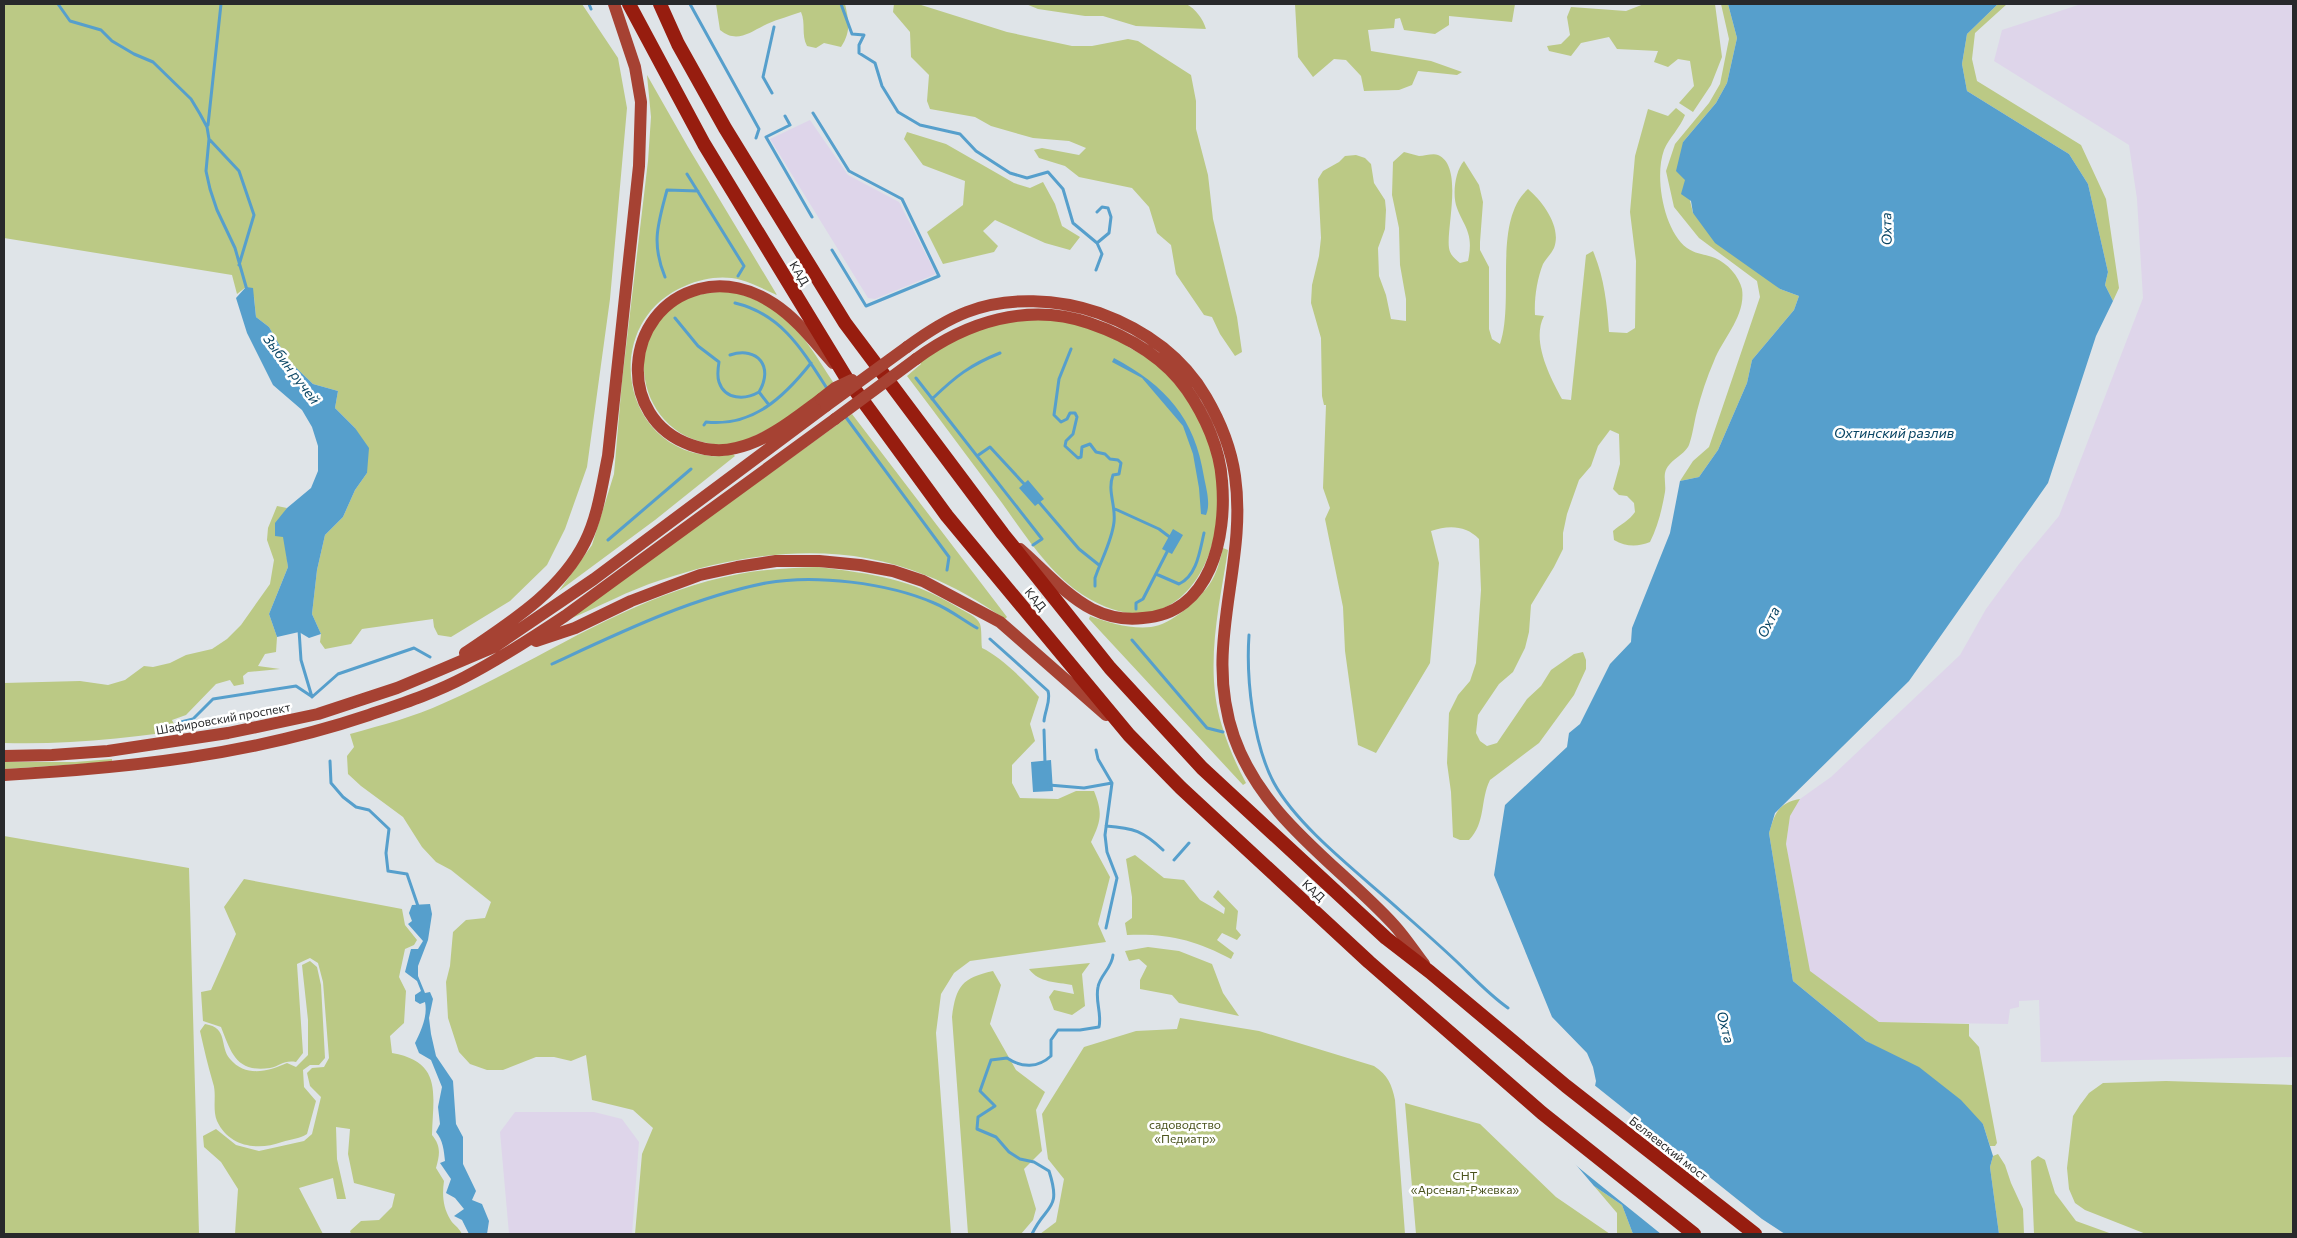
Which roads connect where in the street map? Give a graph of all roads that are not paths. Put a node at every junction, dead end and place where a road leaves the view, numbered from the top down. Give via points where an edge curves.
1 (614, 4) edge
2 (630, 4) edge
3 (660, 4) edge
4 (847, 379) junction
5 (823, 403) junction
6 (1003, 534) junction
7 (519, 647) junction
8 (440, 670) junction
9 (1129, 734) junction
10 (4, 756) edge
11 (4, 774) edge
12 (1430, 972) junction
13 (1566, 1086) joint
14 (1694, 1234) edge
15 (1755, 1234) edge

1 - 8 main road via 635,67 640,111 638,166 608,456 598,503 585,542 563,573 534,604
2 - 4 highway, КАД via 704,144
3 - 6 highway, КАД via 678,44 725,128 846,323
4 - 5 main road via 791,317 775,304 730,286 691,290 673,300 649,324 641,342 637,379 644,403 667,434 683,442 717,450 735,448 757,441
4 - 9 highway, КАД via 947,516
5 - 8 main road via 594,579 494,647
5 - 12 main road, bridge via 932,329 968,312 996,305 1060,303 1094,311 1123,322 1176,358 1199,385 1218,419 1236,478 1235,547 1221,666 1226,709 1234,738 1246,766 1265,796 1302,839 1394,925
6 - 7 main road, bridge via 1075,598 1092,609 1130,619 1156,618 1175,610 1196,592 1210,570 1219,544 1222,513 1222,480 1216,449 1202,414 1186,389 1157,359 1138,345 1113,331 1079,319 1051,315 1002,318 973,326 947,337
6 - 12 highway, КАД via 1110,668 1202,768 1386,938
7 - 9 main road via 575,628 665,588 737,566 819,561 860,565 923,581 1000,622
7 - 11 main road via 463,678 405,703 286,739 153,764
8 - 10 main road, Шафировский проспект via 318,714 228,733 108,751
9 - 14 highway, КАД via 1181,788 1369,962 1542,1113
12 - 13 highway, КАД
13 - 15 highway, Беляевский мост

